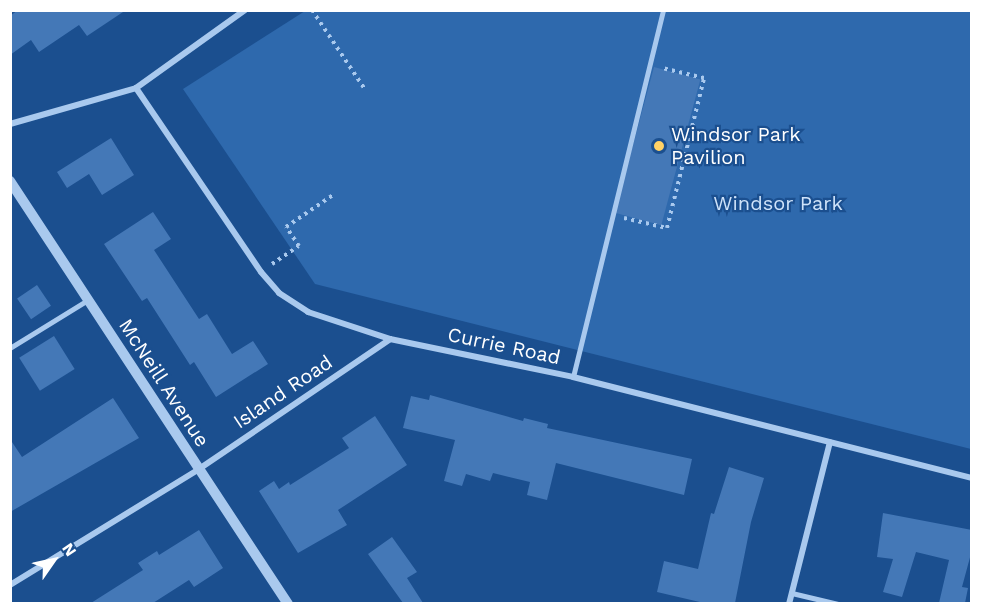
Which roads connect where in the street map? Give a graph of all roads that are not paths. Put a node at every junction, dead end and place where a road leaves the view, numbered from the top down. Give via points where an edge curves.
1 (245, 10) edge
2 (663, 10) edge
3 (136, 88) junction
4 (10, 124) edge
5 (10, 181) edge
6 (88, 300) junction
7 (390, 339) junction
8 (10, 348) edge
9 (573, 377) junction
10 (830, 441) junction
11 (199, 469) junction
12 (972, 478) edge
13 (10, 585) edge
14 (792, 593) junction
15 (288, 603) edge
16 (789, 603) edge
17 (838, 603) edge

1 - 3 street
2 - 9 lane
3 - 4 street
3 - 7 street, Currie Road via 279,293 308,312
5 - 6 street, McNeill Avenue
6 - 8 lane
6 - 11 street, McNeill Avenue
7 - 9 street, Currie Road
7 - 11 street, Island Road
9 - 10 street, Currie Road
10 - 12 street, Currie Road
10 - 14 street
11 - 13 street, Island Road
11 - 15 street, McNeill Avenue
14 - 16 street
14 - 17 lane

